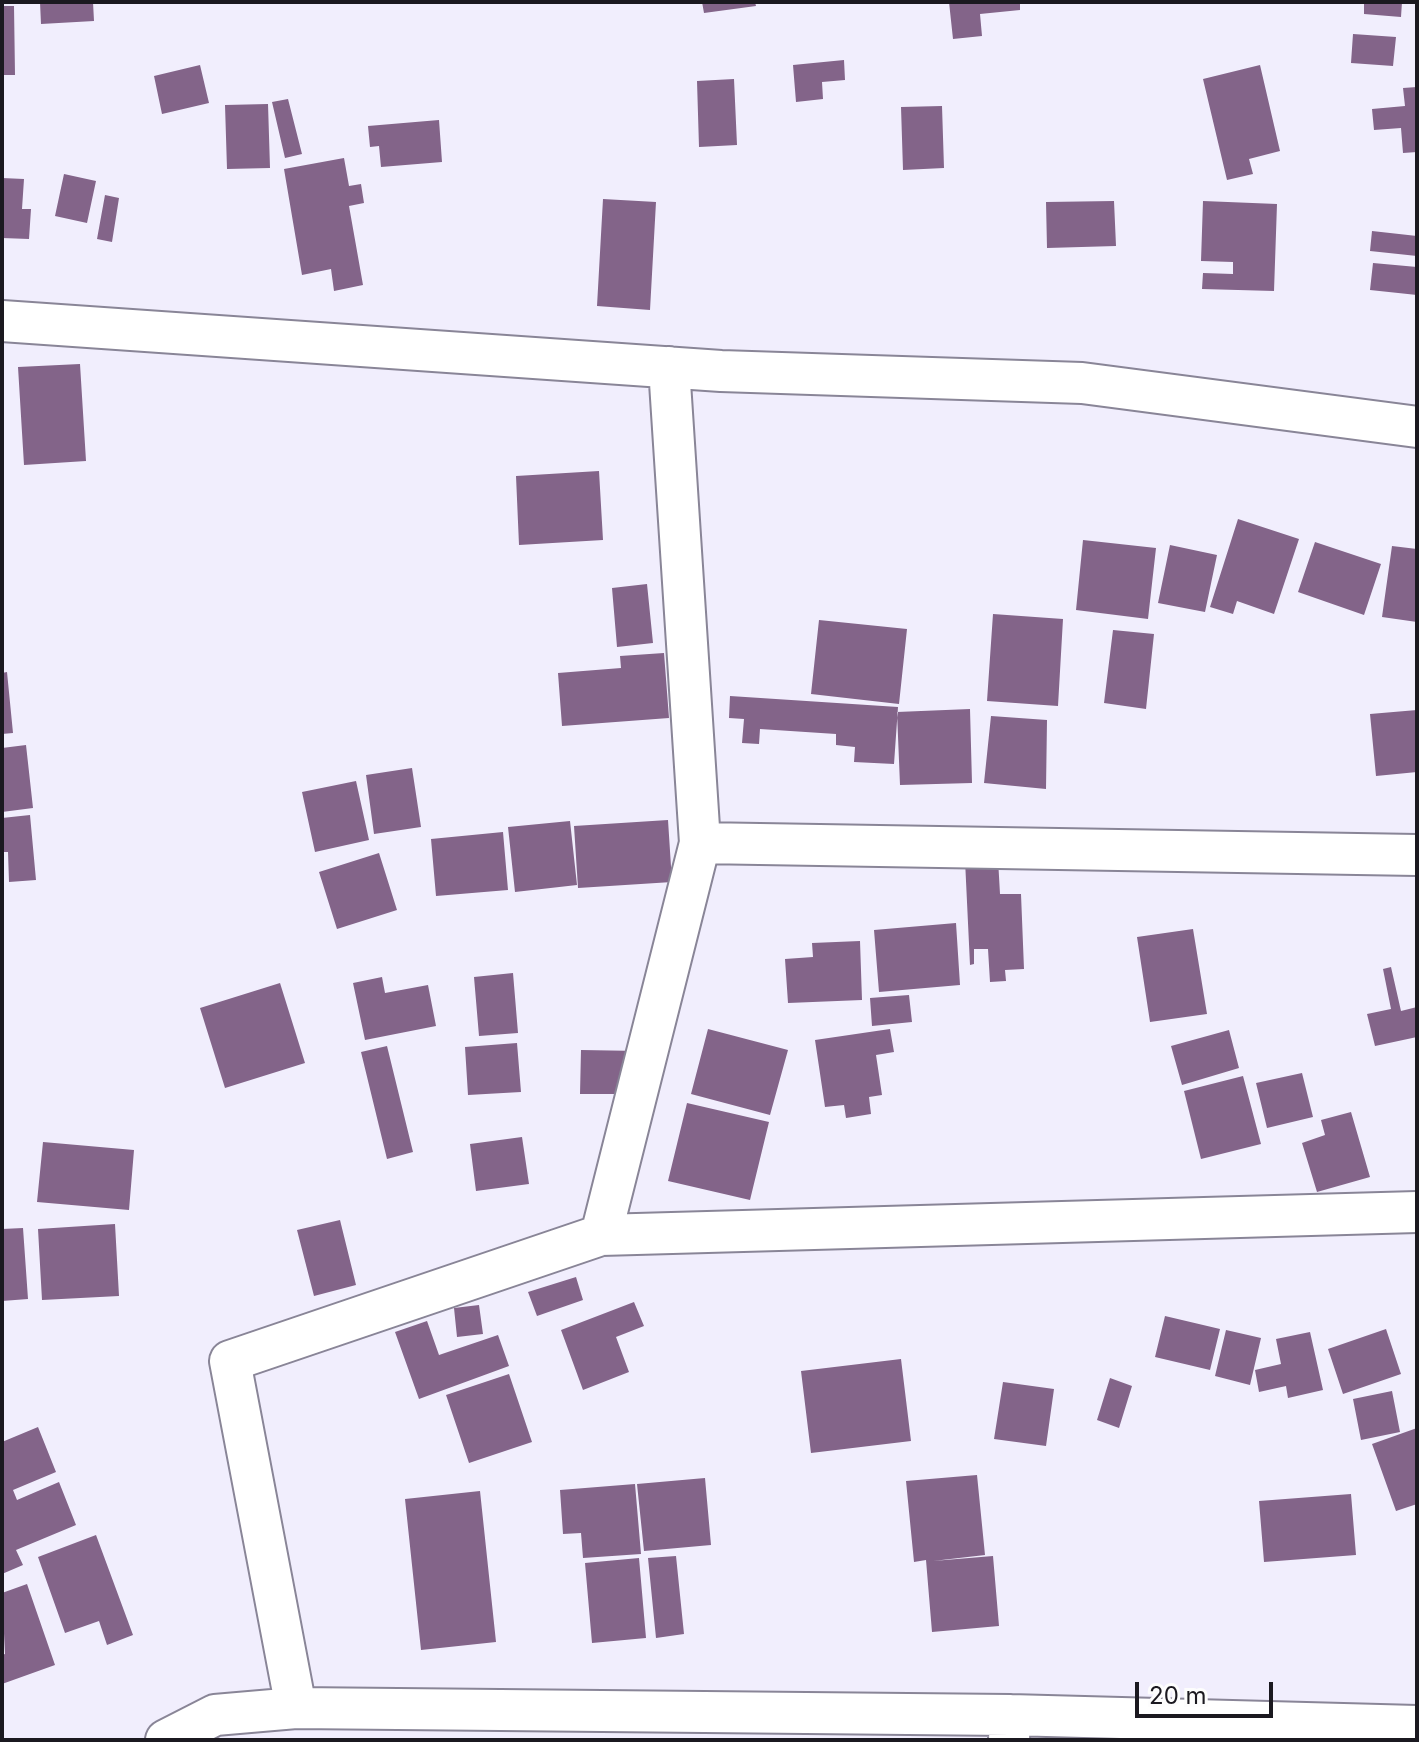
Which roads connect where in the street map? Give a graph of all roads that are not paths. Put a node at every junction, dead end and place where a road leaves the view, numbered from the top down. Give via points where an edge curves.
1 (2, 321) edge
2 (669, 367) junction
3 (1417, 427) edge
4 (700, 843) junction
5 (1417, 855) edge
6 (1417, 1212) edge
7 (601, 1235) junction
8 (296, 1708) junction
9 (1417, 1726) edge
10 (1010, 1728) edge
11 (166, 1740) edge

1 - 2 street
2 - 3 street via 1082,383
2 - 4 street
4 - 5 street
4 - 7 street
6 - 7 street
7 - 8 street via 230,1361
8 - 10 street
8 - 11 street via 215,1715
9 - 10 street

